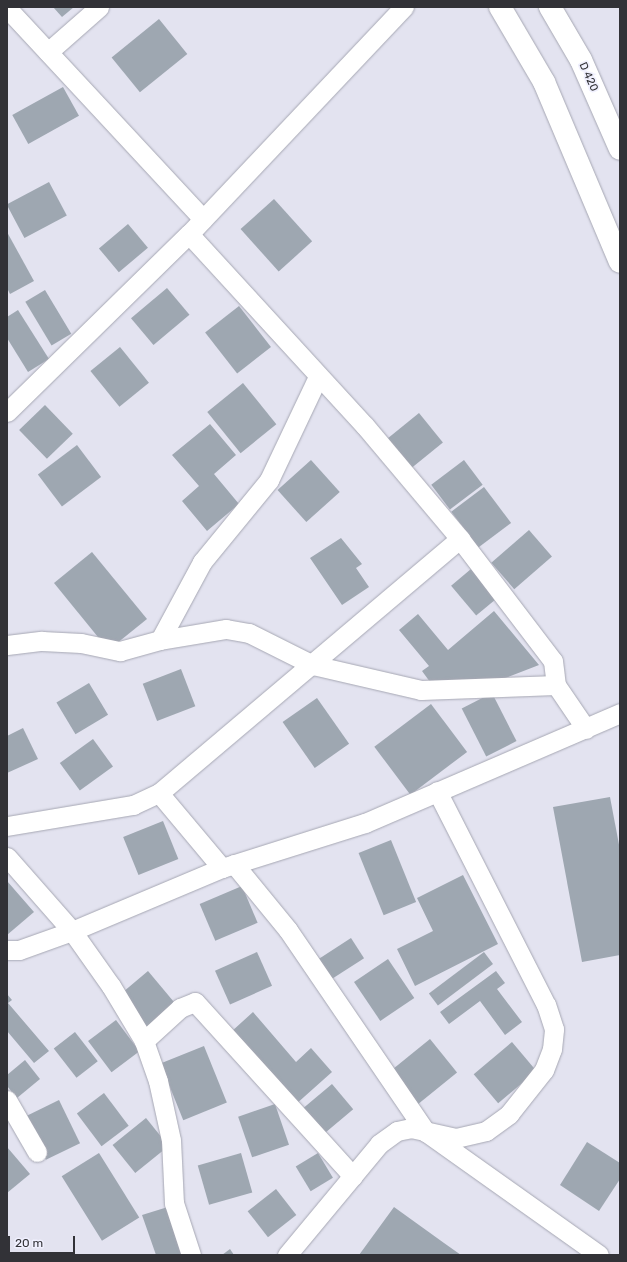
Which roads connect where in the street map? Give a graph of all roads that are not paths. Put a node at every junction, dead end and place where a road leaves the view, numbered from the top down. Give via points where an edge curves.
1 (99, 7) edge
2 (404, 7) edge
3 (500, 7) edge
4 (550, 7) edge
5 (7, 8) edge
6 (48, 52) junction
7 (620, 149) edge
8 (203, 219) junction
9 (189, 234) junction
10 (620, 262) edge
11 (318, 377) junction
12 (7, 412) edge
13 (460, 540) junction
14 (160, 640) junction
15 (7, 645) edge
16 (313, 665) junction
17 (556, 685) junction
18 (620, 713) edge
19 (586, 729) junction
20 (437, 791) junction
21 (159, 793) junction
22 (7, 826) edge
23 (7, 857) edge
24 (228, 866) junction
25 (72, 932) junction
26 (7, 950) edge
27 (144, 1041) junction
28 (7, 1100) edge
29 (426, 1132) junction
30 (37, 1152) dead end
31 (353, 1176) junction
32 (191, 1255) edge
33 (287, 1255) edge
34 (599, 1255) edge

1 - 6 street
2 - 8 street
3 - 10 highway via 544,82
4 - 7 highway, D 420 via 581,60
5 - 6 street
6 - 8 street
8 - 9 street
9 - 11 street
9 - 12 street
11 - 13 street via 365,426
11 - 14 street via 269,480 202,562
13 - 16 street
13 - 17 street via 553,661
14 - 15 street via 120,651 81,643 42,641
14 - 16 street via 226,630 249,633
16 - 17 street via 421,690
16 - 21 street
17 - 19 street
18 - 19 street
19 - 20 street
20 - 24 street via 365,823
20 - 29 street via 546,1005 554,1029 552,1049 544,1070 509,1114 486,1130 456,1138
21 - 22 street via 133,805
21 - 24 street
23 - 25 street
24 - 25 street
24 - 29 street via 288,930
25 - 26 street via 19,950
25 - 27 street
27 - 31 street via 180,1008 196,1002
27 - 32 street via 158,1081 171,1140 174,1203
28 - 30 street
29 - 31 street via 411,1128 397,1131 379,1144
29 - 34 street
31 - 33 street

